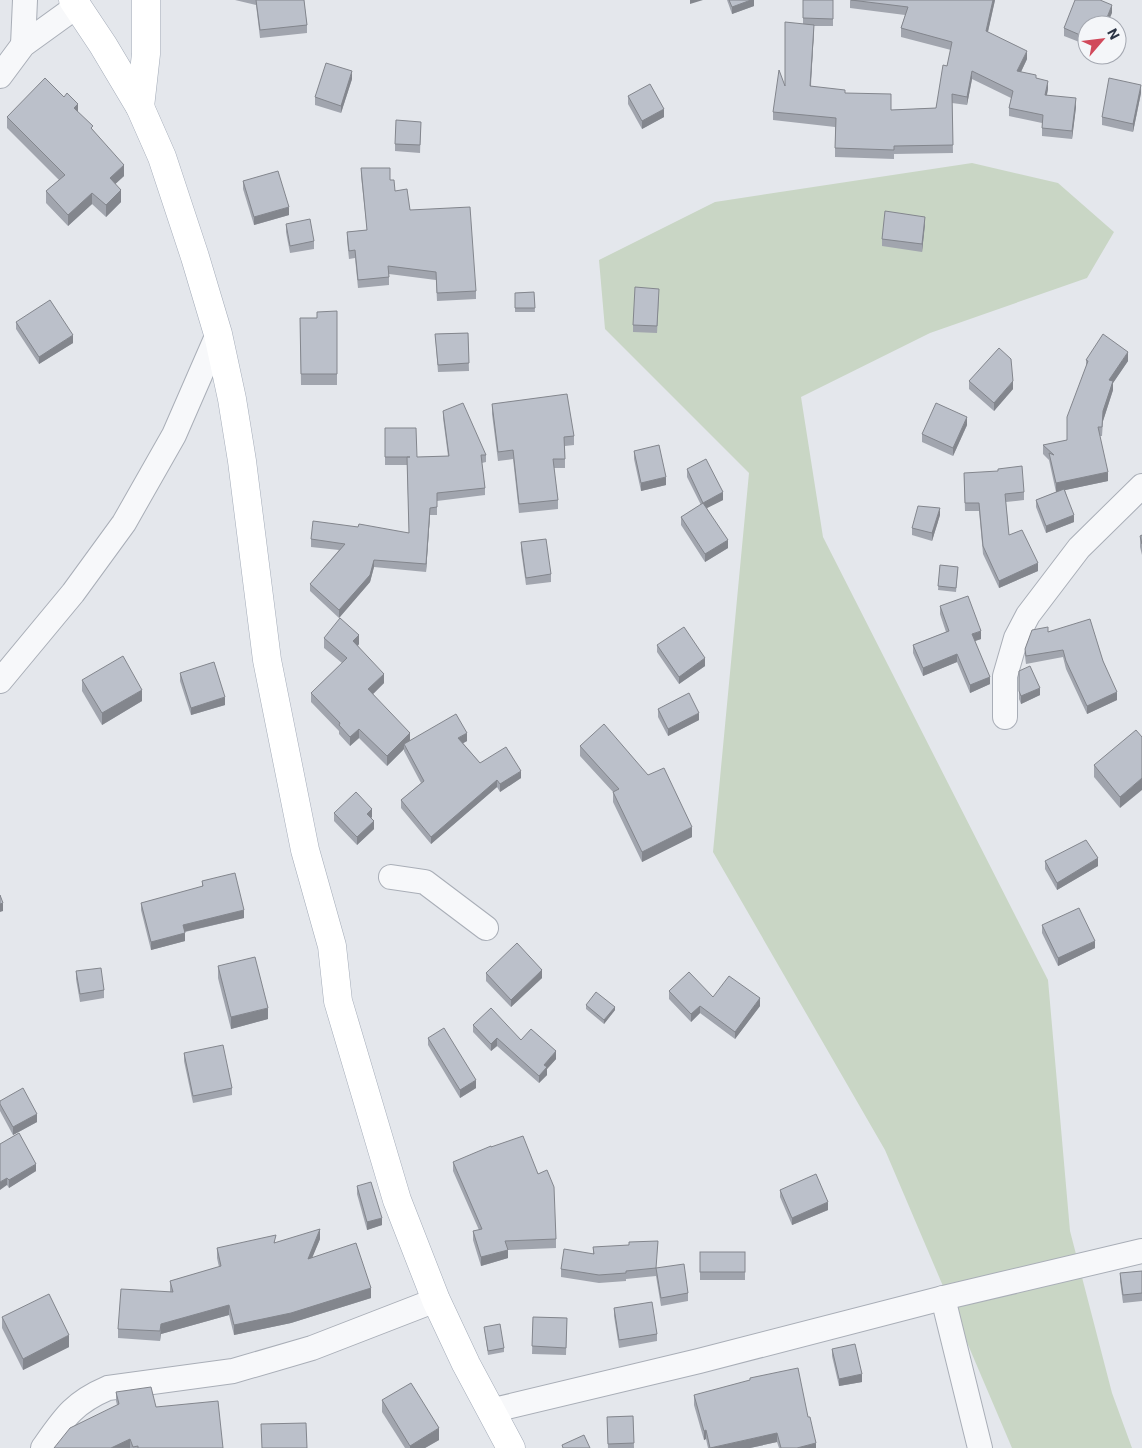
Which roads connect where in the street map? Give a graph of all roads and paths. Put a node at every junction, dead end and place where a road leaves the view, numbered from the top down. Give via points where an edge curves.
1 (25, 0) edge
2 (146, 0) edge
3 (78, 2) edge
4 (22, 45) junction
5 (0, 76) edge
6 (140, 107) junction
7 (218, 334) junction
8 (1142, 486) edge
9 (0, 681) edge
10 (1005, 717) dead end
11 (391, 877) dead end
12 (486, 928) dead end
13 (1142, 1251) edge
14 (943, 1298) junction
15 (436, 1300) junction
16 (490, 1411) junction
17 (43, 1448) edge
18 (511, 1448) edge
19 (980, 1448) edge

1 - 4 street
2 - 6 main road via 146,54
3 - 4 street
3 - 6 main road
4 - 5 street
6 - 7 main road via 162,157
7 - 9 street via 174,436 124,523 73,593
7 - 15 main road via 242,461 267,660 305,850 332,946 338,1001 397,1200
8 - 10 street via 1079,548 1028,615 1016,638 1005,676
11 - 12 street via 425,882
13 - 14 street
14 - 16 street
14 - 19 street
15 - 16 main road
15 - 17 street via 312,1348 233,1371 108,1388 89,1396 66,1415
16 - 18 main road

